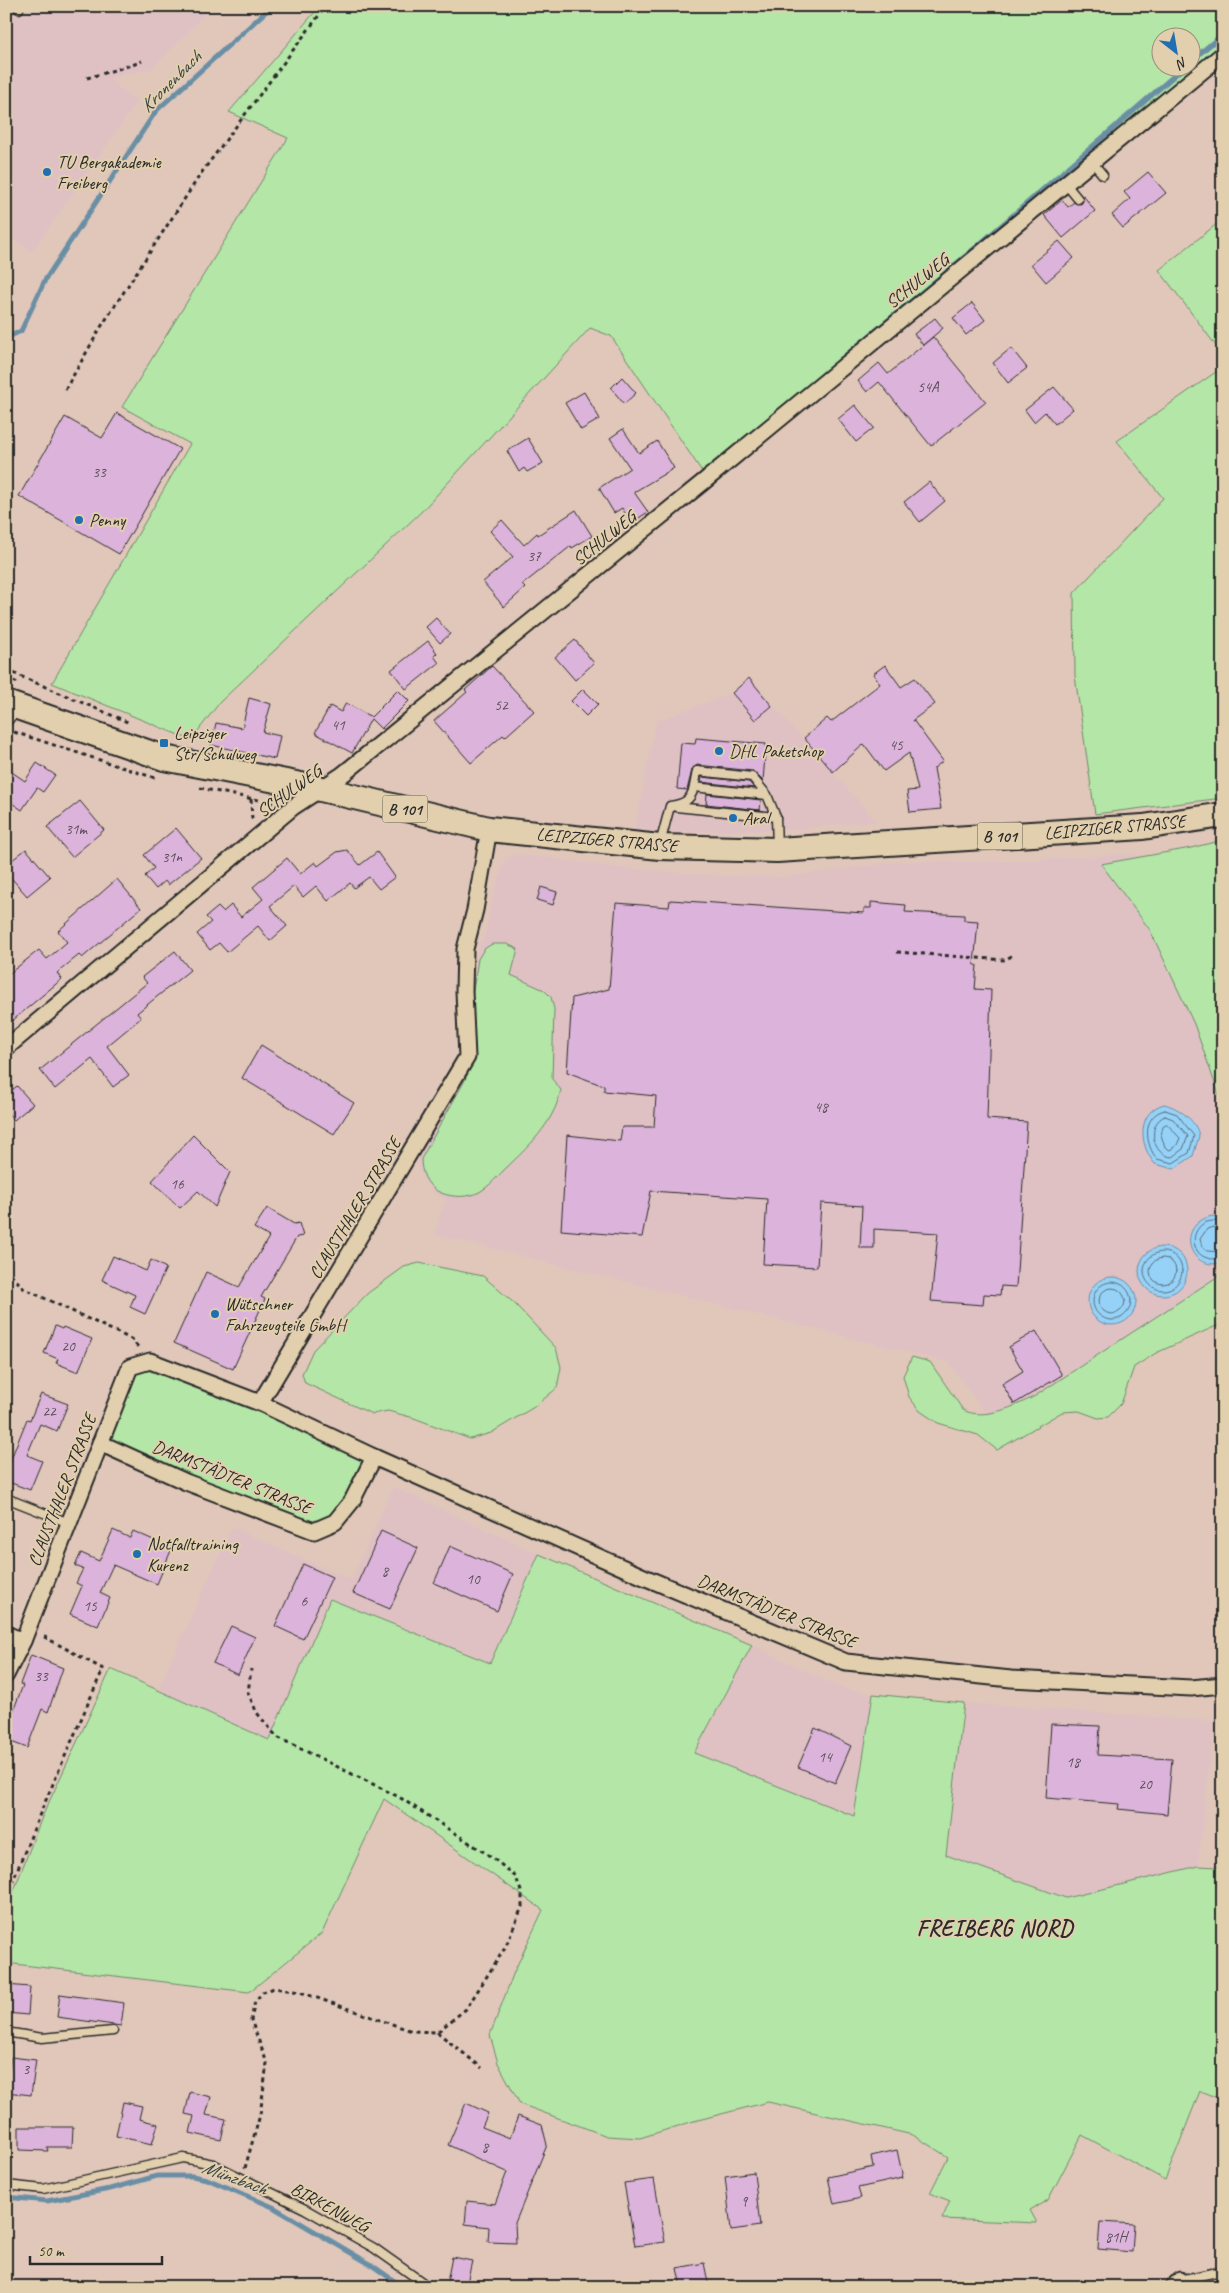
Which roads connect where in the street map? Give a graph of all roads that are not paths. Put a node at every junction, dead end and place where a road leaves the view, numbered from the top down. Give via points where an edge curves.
1 (1223, 54) edge
2 (1092, 162) junction
3 (1103, 176) dead end
4 (1065, 183) junction
5 (1078, 199) dead end
6 (10, 712) edge
7 (694, 787) junction
8 (321, 789) junction
9 (767, 795) junction
10 (670, 806) junction
11 (1223, 816) edge
12 (776, 817) junction
13 (489, 829) junction
14 (660, 846) junction
15 (777, 850) junction
16 (6, 1048) edge
17 (260, 1403) junction
18 (100, 1443) junction
19 (374, 1457) junction
20 (6, 1498) edge
21 (69, 1523) junction
22 (6, 1634) edge
23 (25, 1634) junction
24 (6, 1675) edge
25 (1223, 1685) edge
26 (6, 2032) edge
27 (113, 2032) dead end
28 (6, 2185) edge
29 (1223, 2274) edge
30 (1177, 2283) edge
31 (429, 2287) edge

1 - 2 street, SCHULWEG
2 - 3 lane
2 - 4 street, SCHULWEG
4 - 5 lane
4 - 8 street, SCHULWEG via 686,496
6 - 8 main road, LEIPZIGER STRASSE / B 101 via 156,756
7 - 9 lane
7 - 9 lane via 697,771 752,777
7 - 10 lane via 687,801
8 - 13 main road, LEIPZIGER STRASSE / B 101
8 - 16 street, SCHULWEG via 294,807
9 - 12 lane
10 - 12 lane
10 - 14 lane
11 - 15 main road, LEIPZIGER STRASSE / B 101 via 1143,827
12 - 15 lane
13 - 14 main road, LEIPZIGER STRASSE / B 101
13 - 17 street, CLAUSTHALER STRASSE via 465,949 467,1056
14 - 15 main road, LEIPZIGER STRASSE / B 101
17 - 18 street, CLAUSTHALER STRASSE via 150,1361 130,1367
17 - 19 street, DARMSTÄDTER STRASSE
18 - 19 street, DARMSTÄDTER STRASSE via 186,1482 314,1530 335,1522 352,1501
18 - 21 street, CLAUSTHALER STRASSE
19 - 25 street, DARMSTÄDTER STRASSE via 644,1577 846,1662 1011,1679 1192,1688
20 - 21 lane
21 - 23 street, CLAUSTHALER STRASSE
22 - 23 street
23 - 24 street, CLAUSTHALER STRASSE
26 - 27 lane via 42,2038
28 - 31 lane, BIRKENWEG via 43,2189 183,2158 213,2164 306,2209 374,2248
29 - 30 lane via 1217,2272

